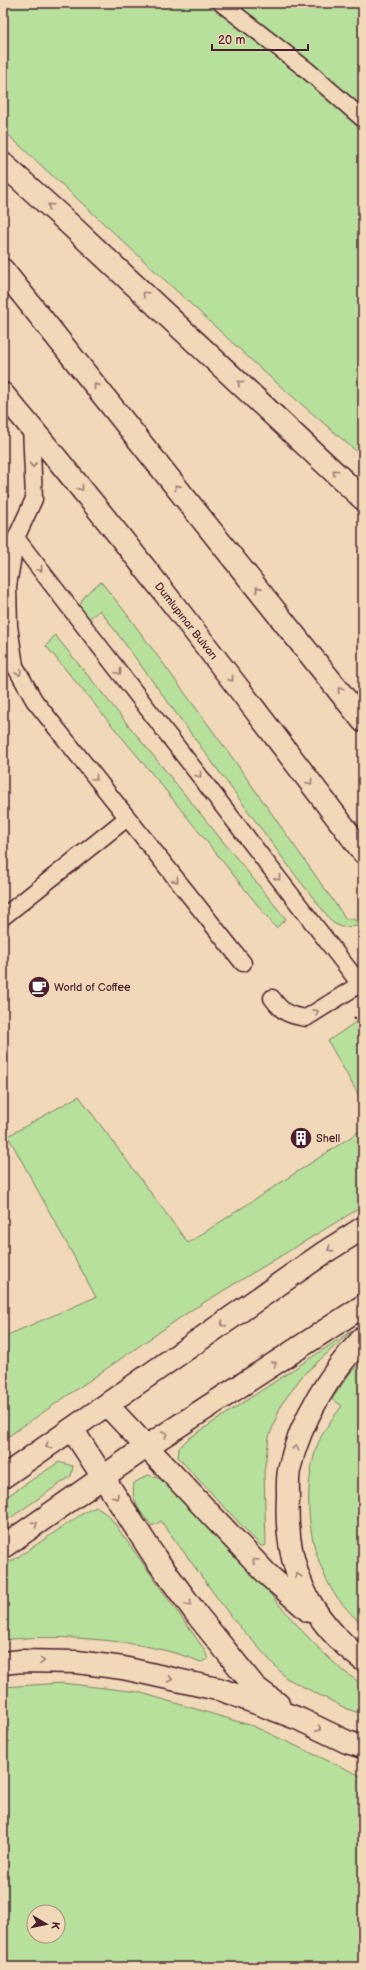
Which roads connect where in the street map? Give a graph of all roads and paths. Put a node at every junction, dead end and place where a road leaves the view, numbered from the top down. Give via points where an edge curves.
1 (221, 3) edge
2 (363, 119) edge
3 (3, 164) edge
4 (3, 270) edge
5 (3, 394) edge
6 (30, 426) junction
7 (363, 499) edge
8 (16, 538) junction
9 (363, 721) edge
10 (127, 818) junction
11 (363, 852) edge
12 (3, 917) edge
13 (243, 964) dead end
14 (361, 984) edge
15 (272, 998) dead end
16 (363, 1228) edge
17 (363, 1306) edge
18 (363, 1338) edge
19 (107, 1405) junction
20 (72, 1429) junction
21 (146, 1446) junction
22 (103, 1476) junction
23 (3, 1477) edge
24 (3, 1547) edge
25 (324, 1625) junction
26 (363, 1660) edge
27 (3, 1663) edge
28 (299, 1719) junction
29 (363, 1747) edge

1 - 2 lane via 307,70
7 -> 3 main road via 64,218
9 -> 4 main road
5 - 6 main road, Dumlupınar Bulvarı
6 -> 8 lane via 34,499
6 -> 11 main road, Dumlupınar Bulvarı via 273,732
8 -> 10 lane via 8,586 9,626 15,666 34,700
8 -> 14 lane
10 - 12 lane
10 -> 13 lane
15 -> 14 lane via 282,1011 306,1018
16 -> 19 main road
21 -> 17 main road
25 -> 18 main road via 303,1591 290,1552 287,1511 289,1467 303,1427 321,1392
19 - 20 main road
19 - 21 main road
20 - 22 main road
20 -> 23 main road
21 - 22 main road
25 -> 21 main road via 268,1575
24 -> 22 main road
22 -> 28 main road via 156,1559 254,1687
25 - 26 main road
27 -> 28 main road via 77,1662 123,1668 222,1690
28 -> 29 main road

